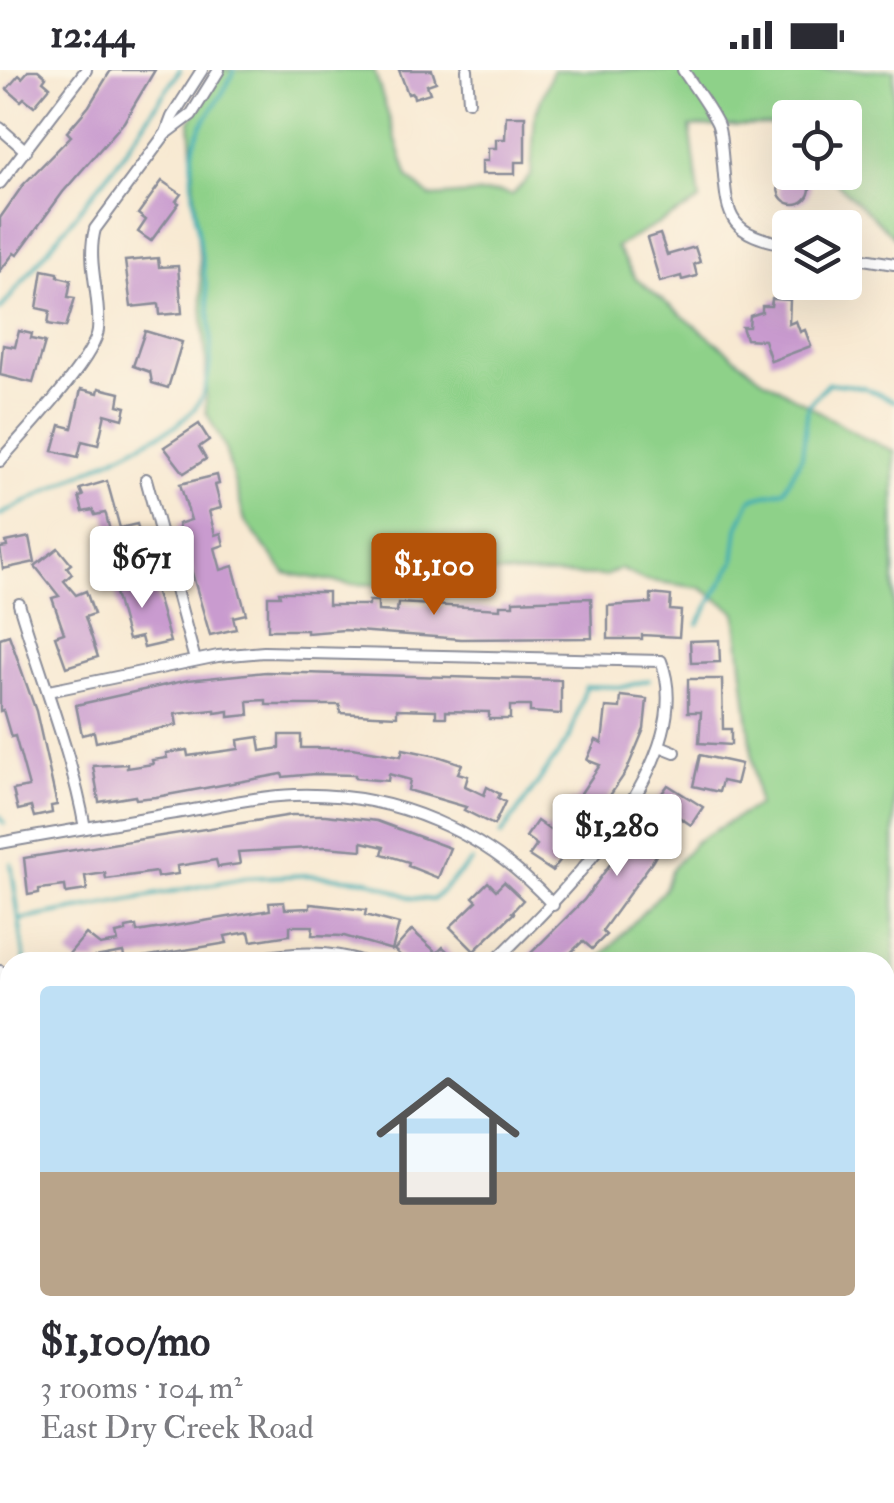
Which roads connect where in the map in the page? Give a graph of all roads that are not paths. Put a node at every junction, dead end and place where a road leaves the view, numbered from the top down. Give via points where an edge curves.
1 (86, 70) edge
2 (202, 70) edge
3 (219, 70) edge
4 (467, 70) edge
5 (683, 70) edge
6 (469, 101) dead end
7 (0, 128) edge
8 (166, 133) junction
9 (26, 151) junction
10 (0, 183) edge
11 (772, 242) edge
12 (862, 259) edge
13 (894, 264) edge
14 (0, 461) edge
15 (146, 478) dead end
16 (19, 604) dead end
17 (195, 660) junction
18 (49, 691) junction
19 (660, 746) junction
20 (675, 752) dead end
21 (85, 828) junction
22 (0, 843) edge
23 (553, 905) junction
24 (504, 952) edge

1 - 9 street
2 - 8 street
3 - 8 street via 191,115
4 - 6 street
5 - 11 street via 718,124 732,218 740,230
7 - 9 street
8 - 14 street via 91,245 103,336
9 - 10 street
12 - 13 street
15 - 17 street
16 - 18 street
17 - 18 street
17 - 19 street via 309,651 661,660 670,681
18 - 21 street
19 - 20 street
19 - 23 street via 638,792
21 - 22 street
21 - 23 street via 290,795 364,797 476,839
23 - 24 street

